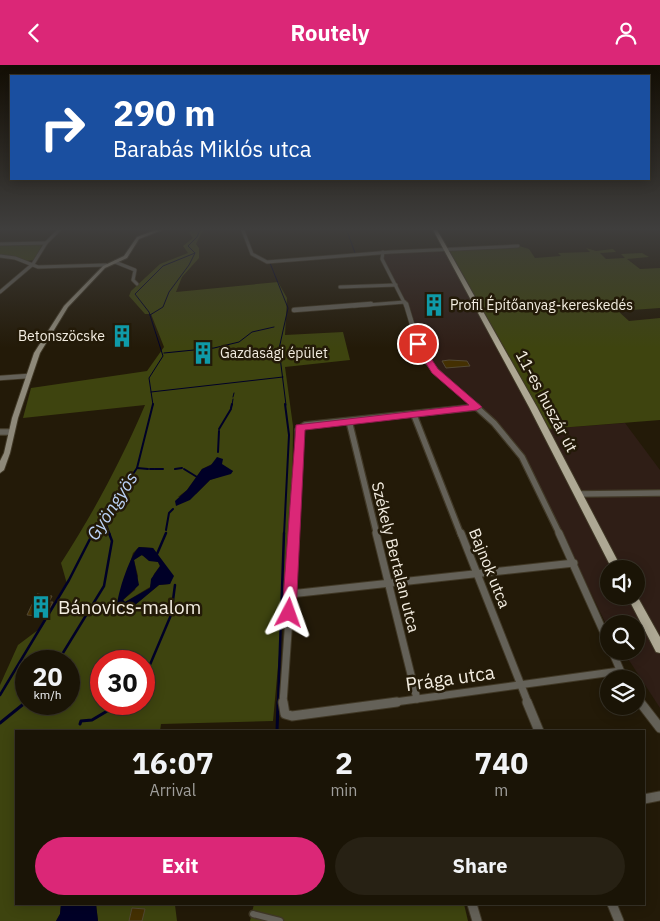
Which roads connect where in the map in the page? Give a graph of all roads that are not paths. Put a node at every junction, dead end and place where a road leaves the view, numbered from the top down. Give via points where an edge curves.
1 (28, 268) edge
2 (103, 268) edge
3 (131, 268) edge
4 (387, 268) edge
5 (455, 268) edge
6 (137, 284) dead end
7 (396, 285) junction
8 (340, 287) dead end
9 (0, 293) edge
10 (404, 302) junction
11 (294, 310) dead end
12 (28, 376) junction
13 (0, 378) edge
14 (477, 407) junction
15 (414, 415) junction
16 (348, 421) junction
17 (5, 432) edge
18 (0, 438) edge
19 (0, 470) edge
20 (660, 493) edge
21 (578, 494) junction
22 (612, 560) edge
23 (574, 563) junction
24 (476, 573) junction
25 (388, 582) junction
26 (290, 594) junction
27 (637, 605) edge
28 (600, 623) edge
29 (660, 648) edge
30 (600, 677) edge
31 (520, 685) junction
32 (417, 699) junction
33 (645, 709) edge
34 (660, 728) edge
35 (539, 730) edge
36 (660, 796) edge
37 (645, 799) edge
38 (472, 905) edge
39 (612, 905) edge
40 (253, 914) dead end
41 (280, 921) edge
42 (477, 921) edge
43 (619, 921) edge

1 - 9 street
2 - 12 main road via 66,306 42,343
3 - 6 street
4 - 7 street
5 - 21 main road, 11-es huszár út
7 - 8 street
7 - 10 street
10 - 11 street
10 - 14 street via 427,362
12 - 13 street
12 - 17 main road
14 - 15 street
14 - 23 street via 503,432 522,457
15 - 16 street
15 - 24 street, Bajnok utca
16 - 25 street, Székely Bertalan utca
16 - 26 street via 300,427
17 - 18 street
17 - 19 main road via 7,453
20 - 21 street
21 - 22 main road, 11-es huszár út
23 - 24 street
23 - 28 street
24 - 25 street
24 - 31 street, Bajnok utca
25 - 26 street
25 - 32 street, Székely Bertalan utca
26 - 32 street, Prága utca via 285,714 292,716
27 - 29 main road
30 - 31 street, Prága utca
31 - 32 street, Prága utca
31 - 35 street, Bajnok utca
33 - 34 street
36 - 37 street
38 - 42 street
39 - 43 street
40 - 41 street

